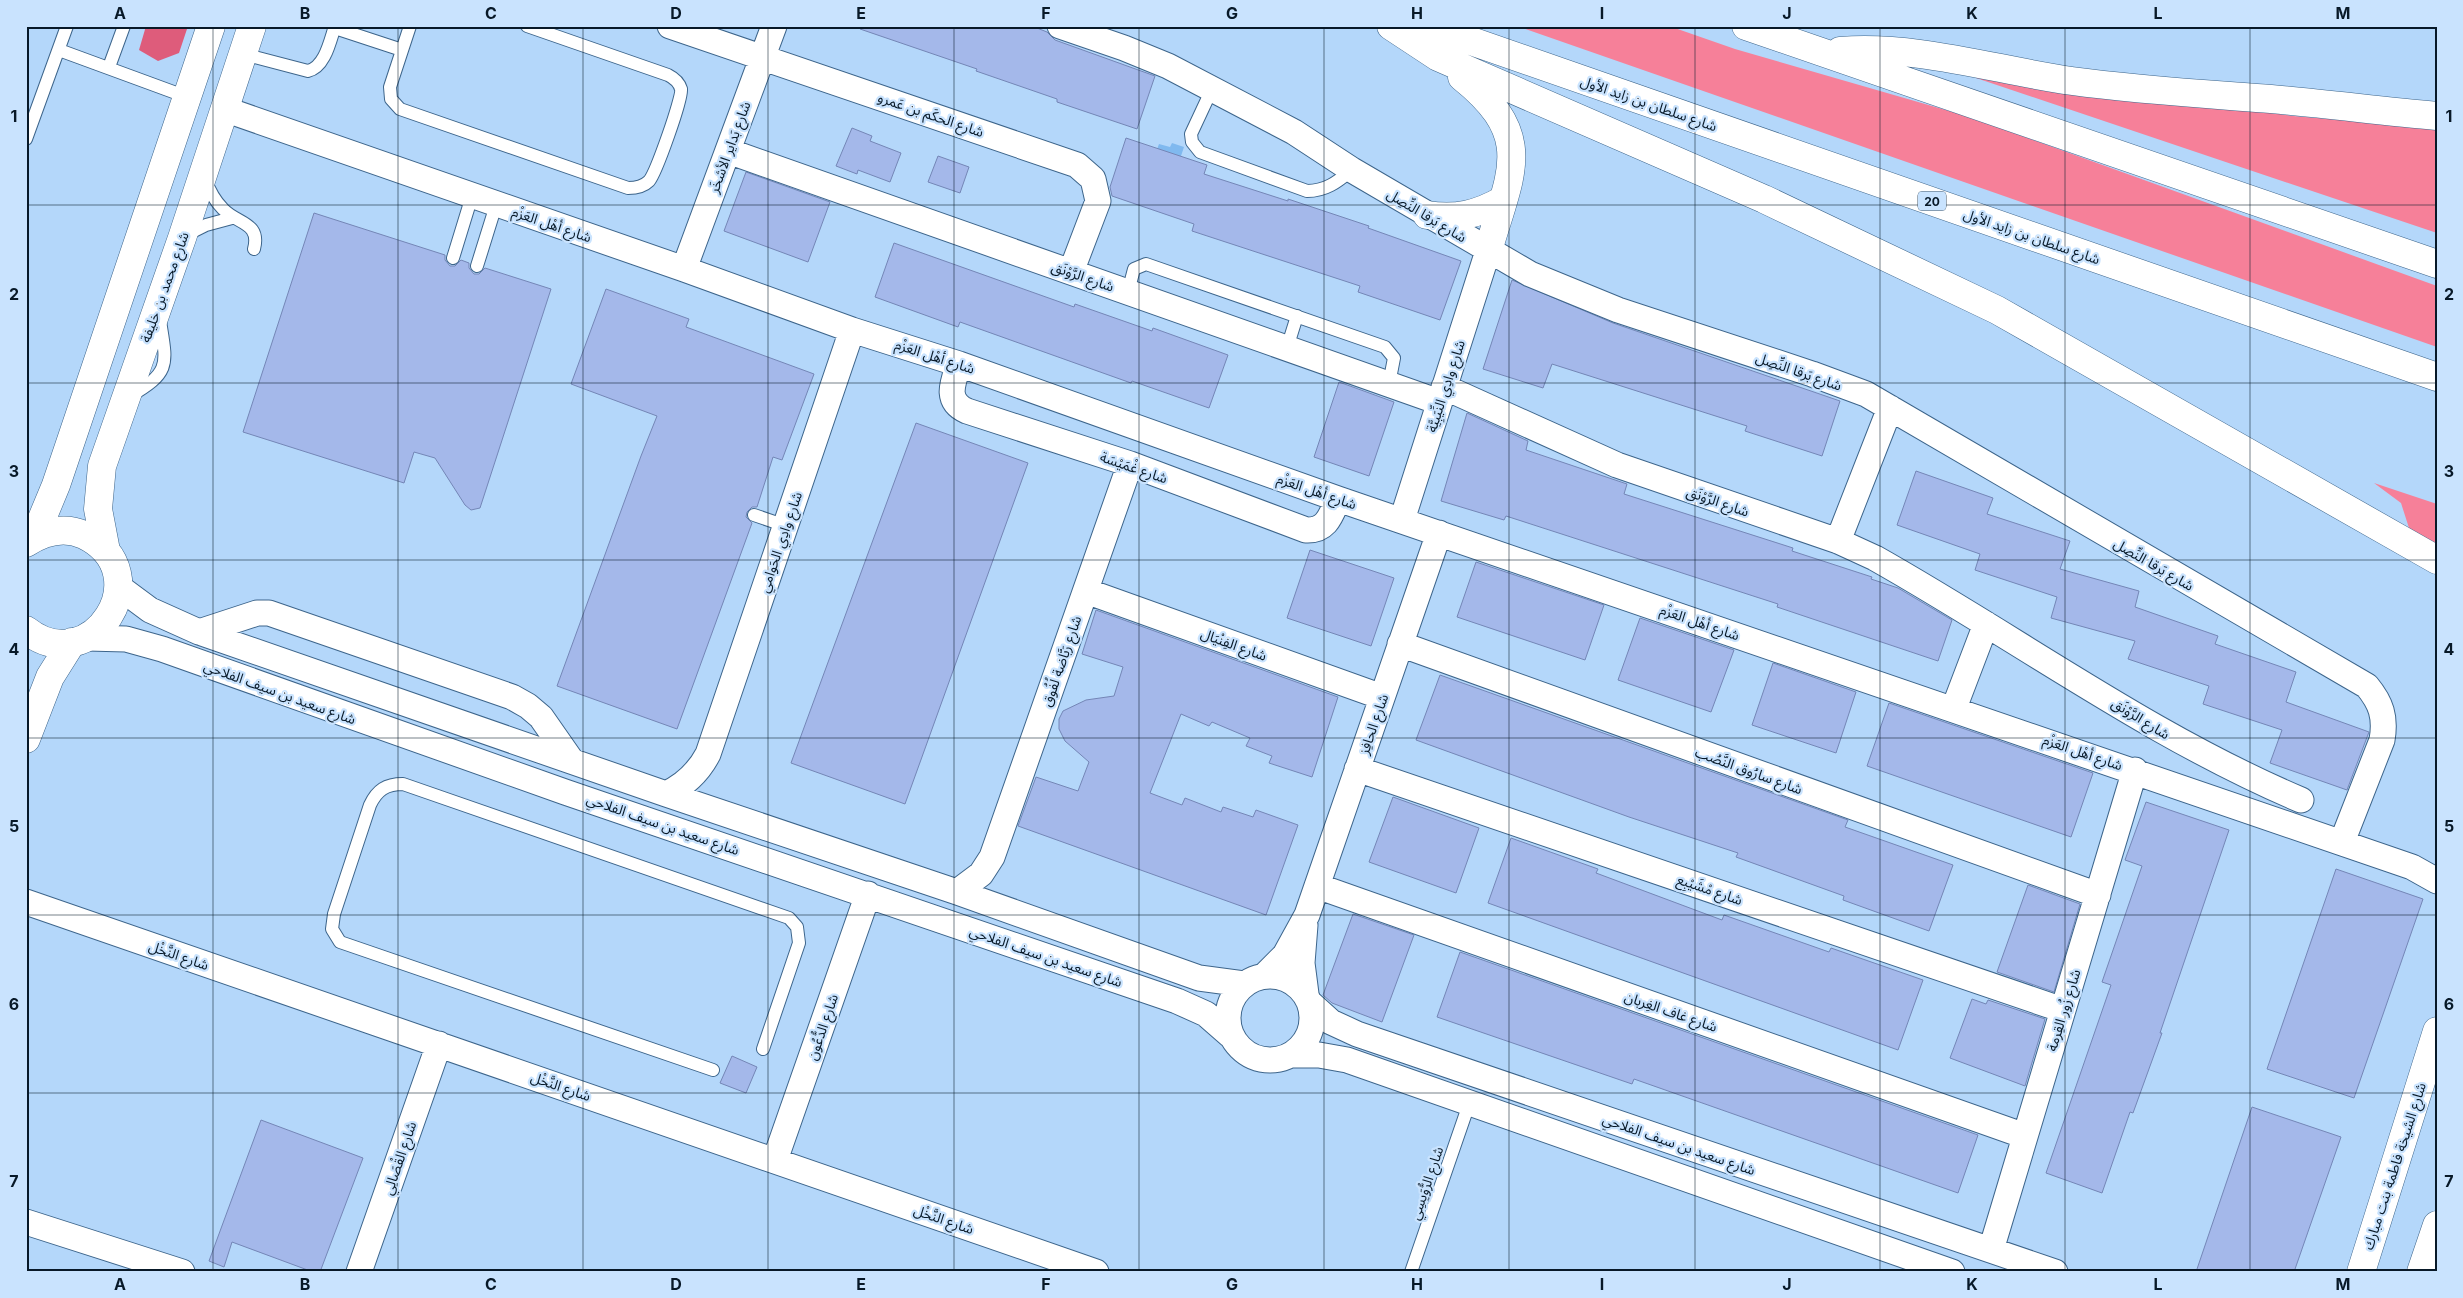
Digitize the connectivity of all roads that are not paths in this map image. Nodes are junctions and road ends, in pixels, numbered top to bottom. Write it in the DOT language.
graph roads {
  1 [pos="67,26"];
  2 [pos="124,26"];
  3 [pos="211,26"];
  4 [pos="252,26"];
  5 [pos="410,26"];
  6 [pos="527,26"];
  7 [pos="670,26"];
  8 [pos="774,26"];
  9 [pos="1060,26"];
  10 [pos="1391,26"];
  11 [pos="1428,26"];
  12 [pos="1746,26"];
  13 [pos="335,27"];
  14 [pos="59,50"];
  15 [pos="402,50"];
  16 [pos="1825,52"];
  17 [pos="243,54"];
  18 [pos="1438,57"];
  19 [pos="763,58"];
  20 [pos="109,67"];
  21 [pos="1212,89"];
  22 [pos="187,97"];
  23 [pos="224,110"];
  24 [pos="2437,116"];
  25 [pos="26,139"];
  26 [pos="728,151"];
  27 [pos="1352,170"];
  28 [pos="203,174"];
  29 [pos="472,196"];
  30 [pos="1503,200"];
  31 [pos="496,205"];
  32 [pos="1427,214"];
  33 [pos="232,218"];
  34 [pos="182,238"];
  35 [pos="254,249"];
  36 [pos="1488,251"];
  37 [pos="453,258"];
  38 [pos="2437,264"];
  39 [pos="477,266"];
  40 [pos="684,269"];
  41 [pos="1072,272"];
  42 [pos="1128,292"];
  43 [pos="1297,316"];
  44 [pos="852,330"];
  45 [pos="1287,348"];
  46 [pos="959,364"];
  47 [pos="2437,377"];
  48 [pos="1389,384"];
  49 [pos="1442,394"];
  50 [pos="1890,408"];
  51 [pos="1130,464"];
  52 [pos="1338,499"];
  53 [pos="754,515"];
  54 [pos="1402,520"];
  55 [pos="786,526"];
  56 [pos="1439,533"];
  57 [pos="30,541"];
  58 [pos="1838,541"];
  59 [pos="106,551"];
  60 [pos="2437,560"];
  61 [pos="119,587"];
  62 [pos="1086,591"];
  63 [pos="1986,624"];
  64 [pos="26,630"];
  65 [pos="199,632"];
  66 [pos="79,640"];
  67 [pos="1400,644"];
  68 [pos="1382,697"];
  69 [pos="1954,708"];
  70 [pos="26,739"];
  71 [pos="2184,744"];
  72 [pos="708,754"];
  73 [pos="571,760"];
  74 [pos="1357,769"];
  75 [pos="2135,770"];
  76 [pos="2169,782"];
  77 [pos="666,794"];
  78 [pos="2301,800"];
  79 [pos="717,811"];
  80 [pos="2342,842"];
  81 [pos="992,857"];
  82 [pos="2412,866"];
  83 [pos="2437,868"];
  84 [pos="2437,882"];
  85 [pos="1317,886"];
  86 [pos="957,892"];
  87 [pos="868,894"];
  88 [pos="2098,895"];
  89 [pos="26,902"];
  90 [pos="1001,908"];
  91 [pos="1307,915"];
  92 [pos="1254,980"];
  93 [pos="1308,999"];
  94 [pos="2063,1010"];
  95 [pos="2437,1031"];
  96 [pos="1230,1035"];
  97 [pos="439,1044"];
  98 [pos="763,1049"];
  99 [pos="1292,1055"];
  100 [pos="713,1070"];
  101 [pos="1469,1104"];
  102 [pos="2026,1136"];
  103 [pos="775,1160"];
  104 [pos="26,1222"];
  105 [pos="2437,1225"];
  106 [pos="1991,1250"];
  107 [pos="1038,1262"];
  108 [pos="2360,1267"];
  109 [pos="182,1272"];
  110 [pos="359,1272"];
  111 [pos="1096,1272"];
  112 [pos="1411,1272"];
  113 [pos="1952,1272"];
  114 [pos="2055,1272"];
  115 [pos="2421,1272"];
  1 -- 14 [label="lane"];
  2 -- 20 [label="lane"];
  3 -- 22 [label="main road"];
  4 -- 17 [label="main road, شارع محمد بن خليفة"];
  5 -- 15 [label="lane"];
  6 -- 15 [label="lane"];
  7 -- 19 [label="street, شارع الحكَم بن عَمرو"];
  8 -- 19 [label="street, شارع بَداير الأشخَر"];
  9 -- 21 [label="street, شارع بَرقا النِّصِل"];
  10 -- 18 [label="main road"];
  11 -- 47 [label="main road, شارع سلطان بن زايد الأول / 20"];
  12 -- 16 [label="main road"];
  13 -- 15 [label="lane"];
  13 -- 17 [label="lane"];
  14 -- 20 [label="lane"];
  14 -- 25 [label="lane"];
  16 -- 24 [label="main road"];
  16 -- 38 [label="main road"];
  17 -- 23 [label="main road, شارع محمد بن خليفة"];
  18 -- 30 [label="main road"];
  18 -- 60 [label="main road"];
  19 -- 26 [label="street, شارع بَداير الأشخَر"];
  19 -- 41 [label="street, شارع الحكَم بن عَمرو"];
  20 -- 22 [label="lane"];
  21 -- 27 [label="street, شارع بَرقا النِّصِل"];
  21 -- 27 [label="lane"];
  22 -- 57 [label="main road"];
  23 -- 28 [label="main road, شارع محمد بن خليفة"];
  23 -- 29 [label="street, شارع أهْل العَزْم"];
  26 -- 40 [label="street, شارع بَداير الأشخَر"];
  26 -- 41 [label="street, شارع الرَّوْنَق"];
  27 -- 32 [label="street, شارع بَرقا النِّصِل"];
  28 -- 33 [label="lane"];
  28 -- 34 [label="main road, شارع محمد بن خليفة"];
  29 -- 31 [label="street, شارع أهْل العَزْم"];
  29 -- 37 [label="lane"];
  30 -- 32 [label="main road"];
  30 -- 36 [label="main road"];
  31 -- 39 [label="lane"];
  31 -- 40 [label="street, شارع أهْل العَزْم"];
  32 -- 36 [label="street, شارع بَرقا النِّصِل"];
  33 -- 34 [label="lane"];
  33 -- 35 [label="lane"];
  34 -- 59 [label="main road, شارع محمد بن خليفة"];
  36 -- 49 [label="street, شارع وادِي النِّيَبِيَّة"];
  36 -- 50 [label="street, شارع بَرقا النِّصِل"];
  40 -- 44 [label="street, شارع أهْل العَزْم"];
  41 -- 42 [label="street, شارع الرَّوْنَق"];
  42 -- 43 [label="lane"];
  42 -- 45 [label="street, شارع الرَّوْنَق"];
  43 -- 45 [label="lane"];
  43 -- 48 [label="lane"];
  44 -- 46 [label="street, شارع أهْل العَزْم"];
  44 -- 55 [label="street, شارع وادِي الحَوامي"];
  45 -- 48 [label="street, شارع الرَّوْنَق"];
  46 -- 51 [label="street, شارع غْمَيْسَة"];
  46 -- 52 [label="street, شارع أهْل العَزْم"];
  48 -- 49 [label="street, شارع الرَّوْنَق"];
  49 -- 54 [label="street, شارع وادِي النِّيَبِيَّة"];
  49 -- 58 [label="street, شارع الرَّوْنَق"];
  50 -- 58 [label="street"];
  50 -- 80 [label="street, شارع بَرقا النِّصِل"];
  51 -- 52 [label="street, شارع غْمَيْسَة"];
  51 -- 62 [label="street, شارع رَبَّاضة لُفُوق"];
  52 -- 54 [label="street, شارع أهْل العَزْم"];
  53 -- 55 [label="lane"];
  54 -- 56 [label="street, شارع أهْل العَزْم"];
  55 -- 72 [label="street, شارع وادِي الحَوامي"];
  56 -- 67 [label="street, شارع الحافِز"];
  56 -- 69 [label="street, شارع أهْل العَزْم"];
  57 -- 59 [label="main road"];
  58 -- 63 [label="street, شارع الرَّوْنَق"];
  59 -- 61 [label="main road"];
  61 -- 65 [label="street"];
  61 -- 66 [label="main road"];
  62 -- 68 [label="street, شارع الفِنْيَال"];
  62 -- 81 [label="street, شارع رَبَّاضة لُفُوق"];
  63 -- 69 [label="street"];
  63 -- 71 [label="street, شارع الرَّوْنَق"];
  64 -- 66 [label="main road"];
  65 -- 73 [label="street"];
  65 -- 73 [label="street"];
  66 -- 70 [label="main road"];
  66 -- 87 [label="street, شارع سعيد بن سيف الفلاحي"];
  67 -- 68 [label="street, شارع الحافِز"];
  67 -- 88 [label="street, شارع سارُوق النَّصُب"];
  68 -- 74 [label="street, شارع الحافِز"];
  69 -- 75 [label="street, شارع أهْل العَزْم"];
  71 -- 76 [label="street"];
  71 -- 78 [label="street, شارع الرَّوْنَق"];
  72 -- 77 [label="street, شارع وادِي الحَوامي"];
  72 -- 79 [label="street, شارع وادِي الحَوامي"];
  73 -- 77 [label="street"];
  74 -- 85 [label="street, شارع الحافِز"];
  74 -- 94 [label="street, شارع مْشَيْبِع"];
  75 -- 76 [label="street, شارع أهْل العَزْم"];
  75 -- 88 [label="street, شارع زُور القِرمة"];
  76 -- 80 [label="street, شارع أهْل العَزْم"];
  77 -- 79 [label="street"];
  79 -- 86 [label="street"];
  80 -- 82 [label="street, شارع أهْل العَزْم"];
  81 -- 86 [label="street, شارع رَبَّاضة لُفُوق"];
  81 -- 90 [label="street, شارع رَبَّاضة لُفُوق"];
  82 -- 83 [label="street, شارع أهْل العَزْم"];
  82 -- 84 [label="street, شارع أهْل العَزْم"];
  85 -- 91 [label="street, شارع الحافِز"];
  85 -- 102 [label="street, شارع غاف الغِربان"];
  86 -- 90 [label="street"];
  87 -- 96 [label="street, شارع سعيد بن سيف الفلاحي"];
  87 -- 103 [label="street, شارع الدُّعُون"];
  88 -- 94 [label="street, شارع زُور القِرمة"];
  89 -- 97 [label="street, شارع النَّخْل"];
  90 -- 92 [label="street"];
  91 -- 92 [label="street, شارع الحافِز"];
  91 -- 93 [label="street, شارع الحافِز"];
  92 -- 93 [label="street"];
  92 -- 96 [label="street"];
  93 -- 99 [label="street"];
  93 -- 106 [label="street, شارع سعيد بن سيف الفلاحي"];
  94 -- 102 [label="street, شارع زُور القِرمة"];
  95 -- 108 [label="main road, شارع الشيخة فاطمة بنت مبارك"];
  96 -- 99 [label="street"];
  97 -- 103 [label="street, شارع النَّخْل"];
  97 -- 110 [label="street, شارع القْصَالِي"];
  98 -- 100 [label="lane"];
  99 -- 101 [label="street"];
  101 -- 112 [label="lane, شارع الرُّوَيسِي"];
  101 -- 113 [label="street"];
  102 -- 106 [label="street, شارع زُور القِرمة"];
  103 -- 107 [label="street, شارع النَّخْل"];
  104 -- 109 [label="street"];
  105 -- 115 [label="main road"];
  106 -- 114 [label="street, شارع سعيد بن سيف الفلاحي"];
  107 -- 111 [label="street, شارع النَّخْل"];
}
